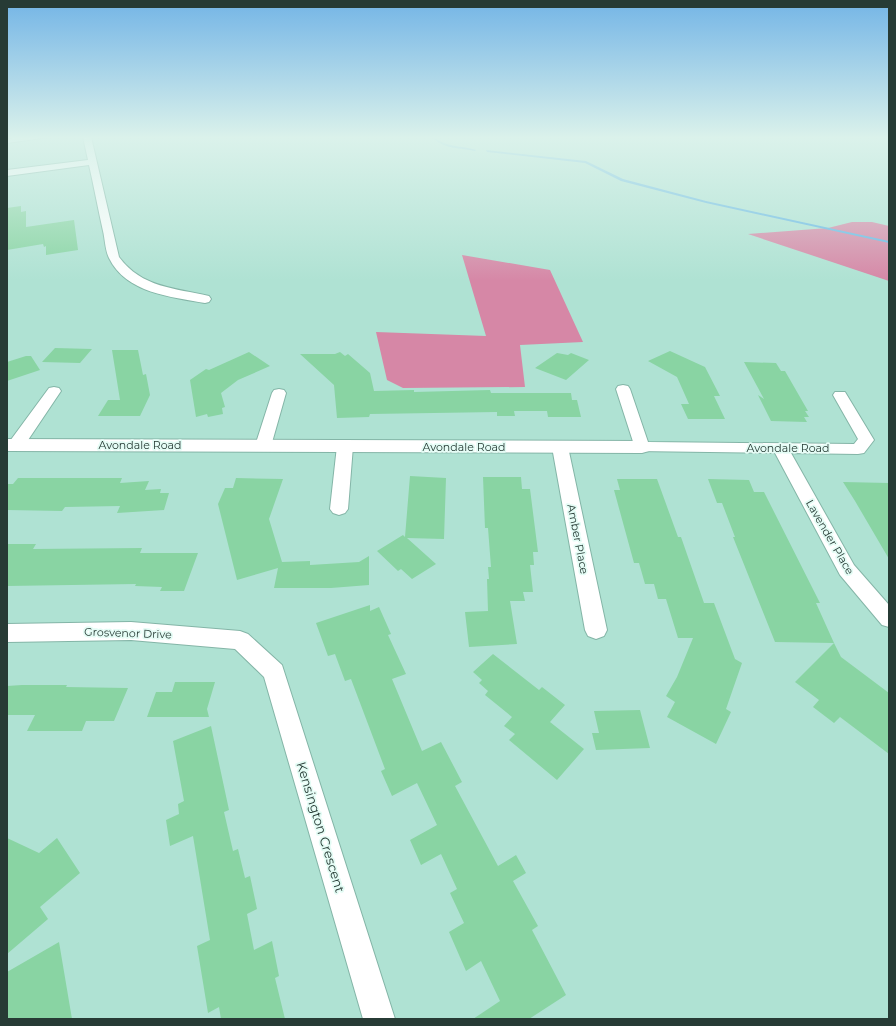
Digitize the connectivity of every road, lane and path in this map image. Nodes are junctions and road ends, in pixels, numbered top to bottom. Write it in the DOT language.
graph roads {
  1 [pos="98,185"];
  2 [pos="205,298"];
  3 [pos="623,389"];
  4 [pos="54,391"];
  5 [pos="279,393"];
  6 [pos="840,395"];
  7 [pos="11,445"];
  8 [pos="263,446"];
  9 [pos="345,446"];
  10 [pos="560,447"];
  11 [pos="642,447"];
  12 [pos="780,448"];
  13 [pos="339,509"];
  14 [pos="889,619"];
  15 [pos="596,630"];
  16 [pos="7,633"];
  17 [pos="246,645"];
  18 [pos="379,1019"];
  1 -- 2 [label="street"];
  3 -- 11 [label="street"];
  4 -- 7 [label="street"];
  5 -- 8 [label="street"];
  6 -- 12 [label="street, Avondale Road"];
  7 -- 8 [label="street, Avondale Road"];
  8 -- 9 [label="street, Avondale Road"];
  9 -- 10 [label="street, Avondale Road"];
  9 -- 13 [label="street"];
  10 -- 11 [label="street, Avondale Road"];
  10 -- 15 [label="street, Amber Place"];
  11 -- 12 [label="street, Avondale Road"];
  12 -- 14 [label="street, Lavender Place"];
  16 -- 17 [label="street, Grosvenor Drive"];
  17 -- 18 [label="street, Kensington Crescent"];
}
